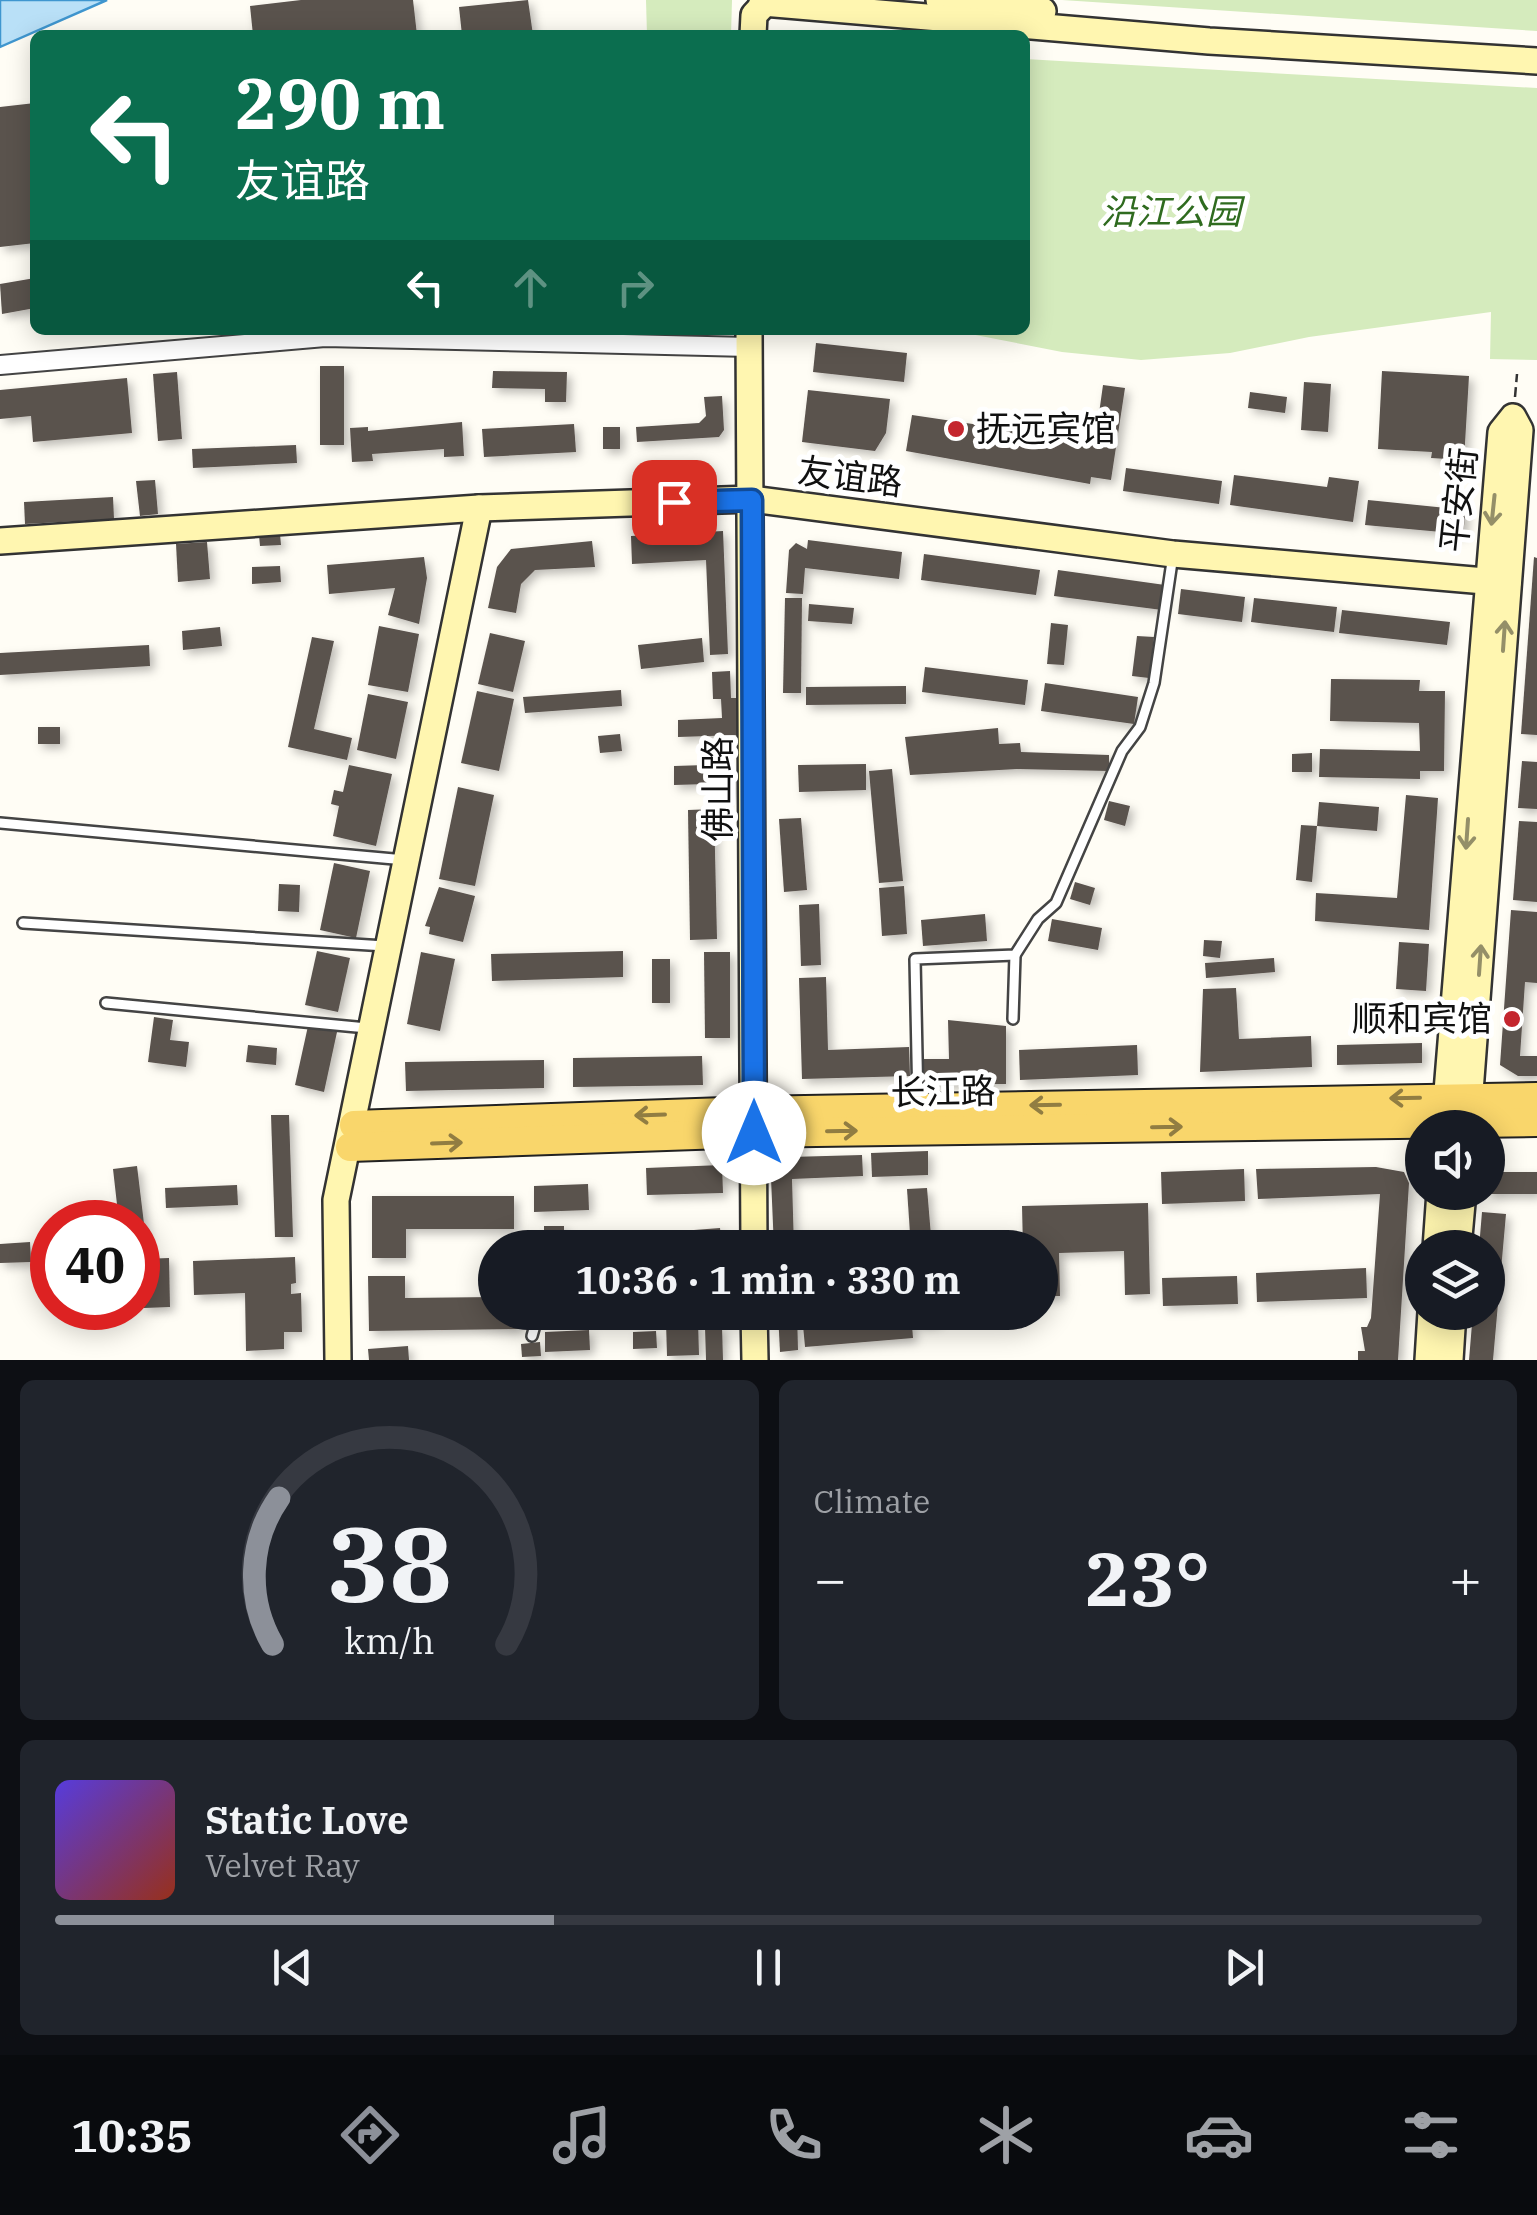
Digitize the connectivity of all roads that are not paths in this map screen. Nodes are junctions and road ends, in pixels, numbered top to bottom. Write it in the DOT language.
graph roads {
  1 [pos="939,0"];
  2 [pos="765,2"];
  3 [pos="752,30"];
  4 [pos="1537,44"];
  5 [pos="1537,61"];
  6 [pos="749,339"];
  7 [pos="0,365"];
  8 [pos="1512,417"];
  9 [pos="752,500"];
  10 [pos="479,508"];
  11 [pos="0,541"];
  12 [pos="1173,554"];
  13 [pos="1497,581"];
  14 [pos="0,823"];
  15 [pos="405,860"];
  16 [pos="23,922"];
  17 [pos="389,946"];
  18 [pos="1016,954"];
  19 [pos="106,1003"];
  20 [pos="1013,1019"];
  21 [pos="372,1028"];
  22 [pos="1537,1097"];
  23 [pos="918,1108"];
  24 [pos="1457,1110"];
  25 [pos="1482,1110"];
  26 [pos="1405,1115"];
  27 [pos="1405,1116"];
  28 [pos="1505,1120"];
  29 [pos="754,1122"];
  30 [pos="1537,1122"];
  31 [pos="352,1136"];
  32 [pos="754,1230"];
  33 [pos="534,1330"];
  34 [pos="754,1330"];
  35 [pos="1430,1330"];
  36 [pos="1452,1330"];
  37 [pos="532,1336"];
  38 [pos="338,1360"];
  39 [pos="755,1360"];
  40 [pos="1428,1360"];
  41 [pos="1450,1360"];
  1 -- 4 [label="street"];
  2 -- 3 [label="street"];
  2 -- 5 [label="street"];
  6 -- 7 [label="street"];
  6 -- 9 [label="street, 佛山路"];
  8 -- 13 [label="street, 平安街"];
  9 -- 10 [label="street, 友谊路"];
  9 -- 12 [label="street, 友谊路"];
  9 -- 29 [label="street, 佛山路"];
  10 -- 11 [label="street, 友谊路"];
  10 -- 15 [label="street"];
  12 -- 13 [label="street, 友谊路"];
  12 -- 18 [label="lane"];
  13 -- 24 [label="street, 平安街"];
  14 -- 15 [label="lane"];
  15 -- 17 [label="street"];
  16 -- 17 [label="lane"];
  17 -- 21 [label="street"];
  18 -- 20 [label="lane"];
  18 -- 23 [label="lane"];
  19 -- 21 [label="lane"];
  21 -- 31 [label="street"];
  22 -- 25 [label="main road, 长江路"];
  26 -- 23 [label="main road, 长江路, one-way"];
  23 -- 29 [label="main road, 长江路"];
  29 -- 27 [label="main road, 长江路, one-way"];
  28 -- 30 [label="main road, 长江路"];
  29 -- 31 [label="main road, 长江路"];
  29 -- 32 [label="street, 佛山路"];
  31 -- 38 [label="street"];
  33 -- 37 [label="lane"];
  34 -- 39 [label="street"];
  35 -- 40 [label="street"];
  36 -- 41 [label="street"];
}
